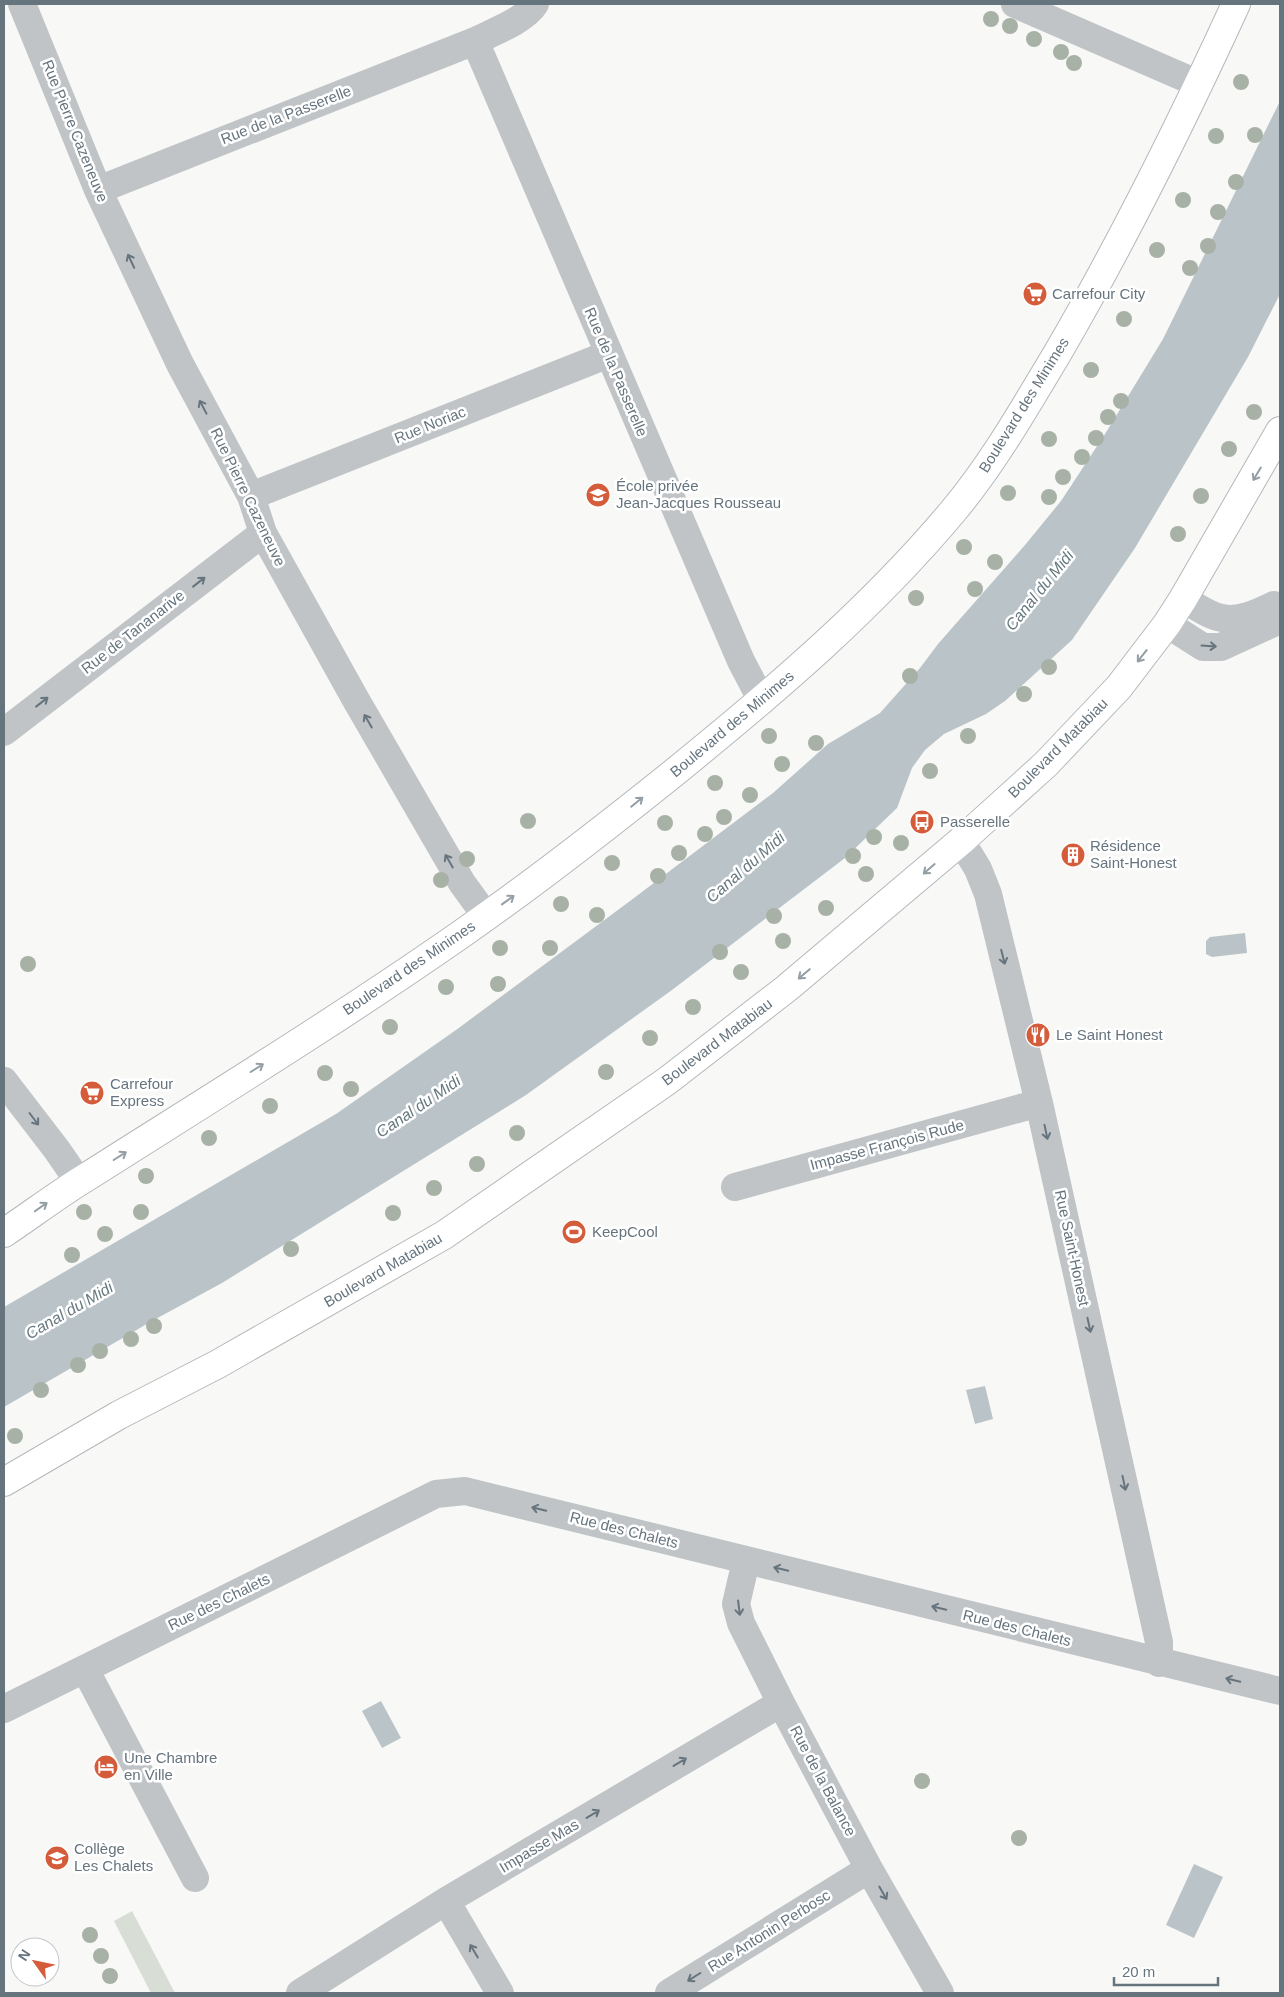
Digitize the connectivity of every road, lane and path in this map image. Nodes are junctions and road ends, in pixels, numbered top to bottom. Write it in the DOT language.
graph roads {
  1 [pos="22,4"];
  2 [pos="535,4"];
  3 [pos="1015,4"];
  4 [pos="1236,4"];
  5 [pos="475,41"];
  6 [pos="1199,84"];
  7 [pos="98,190"];
  8 [pos="609,354"];
  9 [pos="1280,432"];
  10 [pos="251,496"];
  11 [pos="263,532"];
  12 [pos="1183,599"];
  13 [pos="1280,602"];
  14 [pos="1280,620"];
  15 [pos="1167,624"];
  16 [pos="762,701"];
  17 [pos="4,732"];
  18 [pos="961,841"];
  19 [pos="486,916"];
  20 [pos="4,1081"];
  21 [pos="1040,1103"];
  22 [pos="79,1182"];
  23 [pos="735,1187"];
  24 [pos="4,1233"];
  25 [pos="4,1482"];
  26 [pos="746,1561"];
  27 [pos="1159,1663"];
  28 [pos="86,1669"];
  29 [pos="1280,1691"];
  30 [pos="781,1702"];
  31 [pos="4,1710"];
  32 [pos="870,1869"];
  33 [pos="195,1878"];
  34 [pos="446,1901"];
  35 [pos="300,1993"];
  36 [pos="500,1993"];
  37 [pos="669,1993"];
  38 [pos="940,1993"];
  1 -- 7 [label="street, Rue Pierre Cazeneuve"];
  2 -- 5 [label="street, Rue de la Passerelle"];
  3 -- 6 [label="street"];
  4 -- 6 [label="main road, Boulevard des Minimes"];
  5 -- 7 [label="street, Rue de la Passerelle"];
  5 -- 8 [label="street, Rue de la Passerelle"];
  6 -- 16 [label="main road, Boulevard des Minimes"];
  10 -- 7 [label="street, Rue Pierre Cazeneuve, one-way"];
  8 -- 10 [label="street, Rue Noriac"];
  8 -- 16 [label="street, Rue de la Passerelle"];
  9 -- 12 [label="main road, Boulevard Matabiau, one-way"];
  10 -- 11 [label="street, Rue Pierre Cazeneuve"];
  17 -- 11 [label="street, Rue de Tananarive, one-way"];
  19 -- 11 [label="street, Rue Pierre Cazeneuve, one-way"];
  12 -- 13 [label="street"];
  12 -- 15 [label="main road, Boulevard Matabiau"];
  15 -- 14 [label="street, one-way"];
  15 -- 18 [label="main road, Boulevard Matabiau, one-way"];
  19 -- 16 [label="main road, Boulevard des Minimes, one-way"];
  18 -- 21 [label="street, Rue Saint-Honest, one-way"];
  18 -- 25 [label="main road, Boulevard Matabiau, one-way"];
  22 -- 19 [label="main road, Boulevard des Minimes, one-way"];
  20 -- 22 [label="street, one-way"];
  21 -- 23 [label="street, Impasse François Rude"];
  21 -- 27 [label="street, Rue Saint-Honest, one-way"];
  24 -- 22 [label="main road, Boulevard des Minimes, one-way"];
  27 -- 26 [label="street, Rue des Chalets, one-way"];
  26 -- 28 [label="street, Rue des Chalets, one-way"];
  26 -- 30 [label="street, Rue de la Balance, one-way"];
  29 -- 27 [label="street, Rue des Chalets, one-way"];
  28 -- 31 [label="street, Rue des Chalets"];
  28 -- 33 [label="street"];
  30 -- 32 [label="street, Rue de la Balance"];
  34 -- 30 [label="street, Impasse Mas, one-way"];
  32 -- 37 [label="street, Rue Antonin Perbosc, one-way"];
  32 -- 38 [label="street, Rue de la Balance, one-way"];
  34 -- 35 [label="street, Impasse Mas"];
  36 -- 34 [label="street, one-way"];
}
